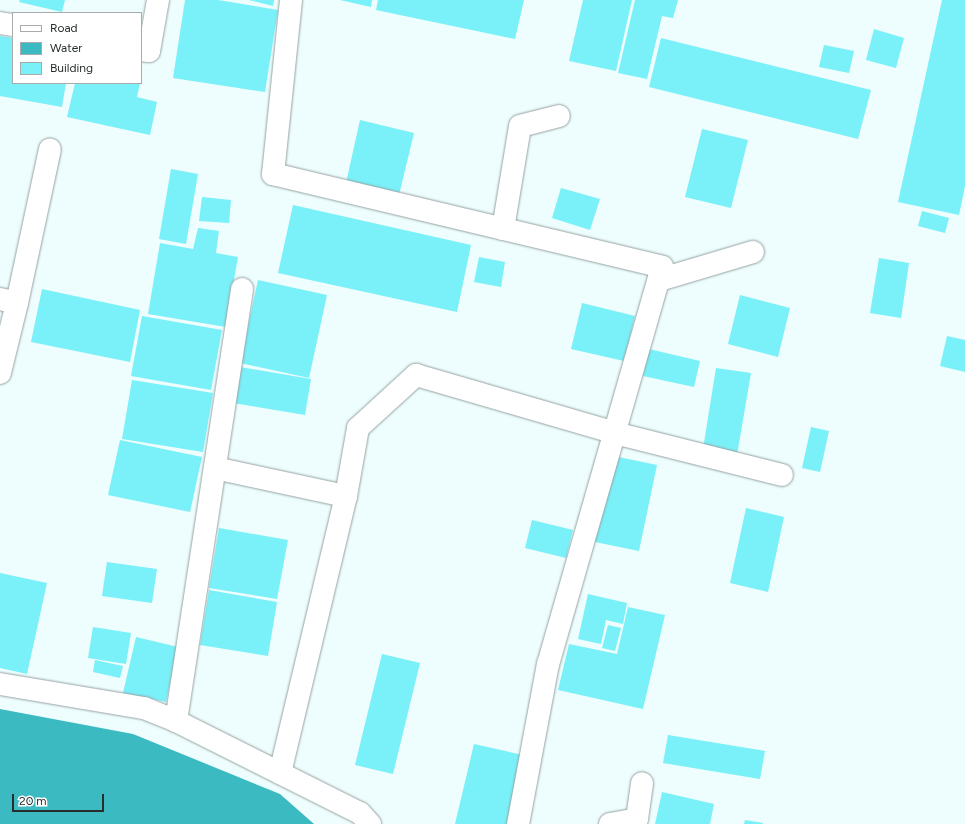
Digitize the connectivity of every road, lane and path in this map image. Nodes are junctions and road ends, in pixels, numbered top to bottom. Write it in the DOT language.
graph roads {
  1 [pos="158,0"];
  2 [pos="291,0"];
  3 [pos="0,23"];
  4 [pos="12,25"];
  5 [pos="142,50"];
  6 [pos="559,116"];
  7 [pos="50,149"];
  8 [pos="502,229"];
  9 [pos="753,252"];
  10 [pos="659,280"];
  11 [pos="242,289"];
  12 [pos="8,301"];
  13 [pos="0,373"];
  14 [pos="614,433"];
  15 [pos="215,468"];
  16 [pos="782,475"];
  17 [pos="346,496"];
  18 [pos="0,684"];
  19 [pos="176,721"];
  20 [pos="280,773"];
  21 [pos="642,783"];
  22 [pos="370,824"];
  23 [pos="518,824"];
  24 [pos="610,824"];
  1 -- 5 [label="street"];
  2 -- 8 [label="street"];
  3 -- 4 [label="street"];
  6 -- 8 [label="street"];
  7 -- 12 [label="street"];
  8 -- 10 [label="street"];
  9 -- 10 [label="street"];
  10 -- 14 [label="street"];
  11 -- 15 [label="street"];
  12 -- 13 [label="street"];
  14 -- 16 [label="street"];
  14 -- 17 [label="street"];
  14 -- 23 [label="street"];
  15 -- 17 [label="street"];
  15 -- 19 [label="street"];
  17 -- 20 [label="street"];
  18 -- 19 [label="street"];
  19 -- 20 [label="street"];
  20 -- 22 [label="street"];
  21 -- 24 [label="street"];
}
